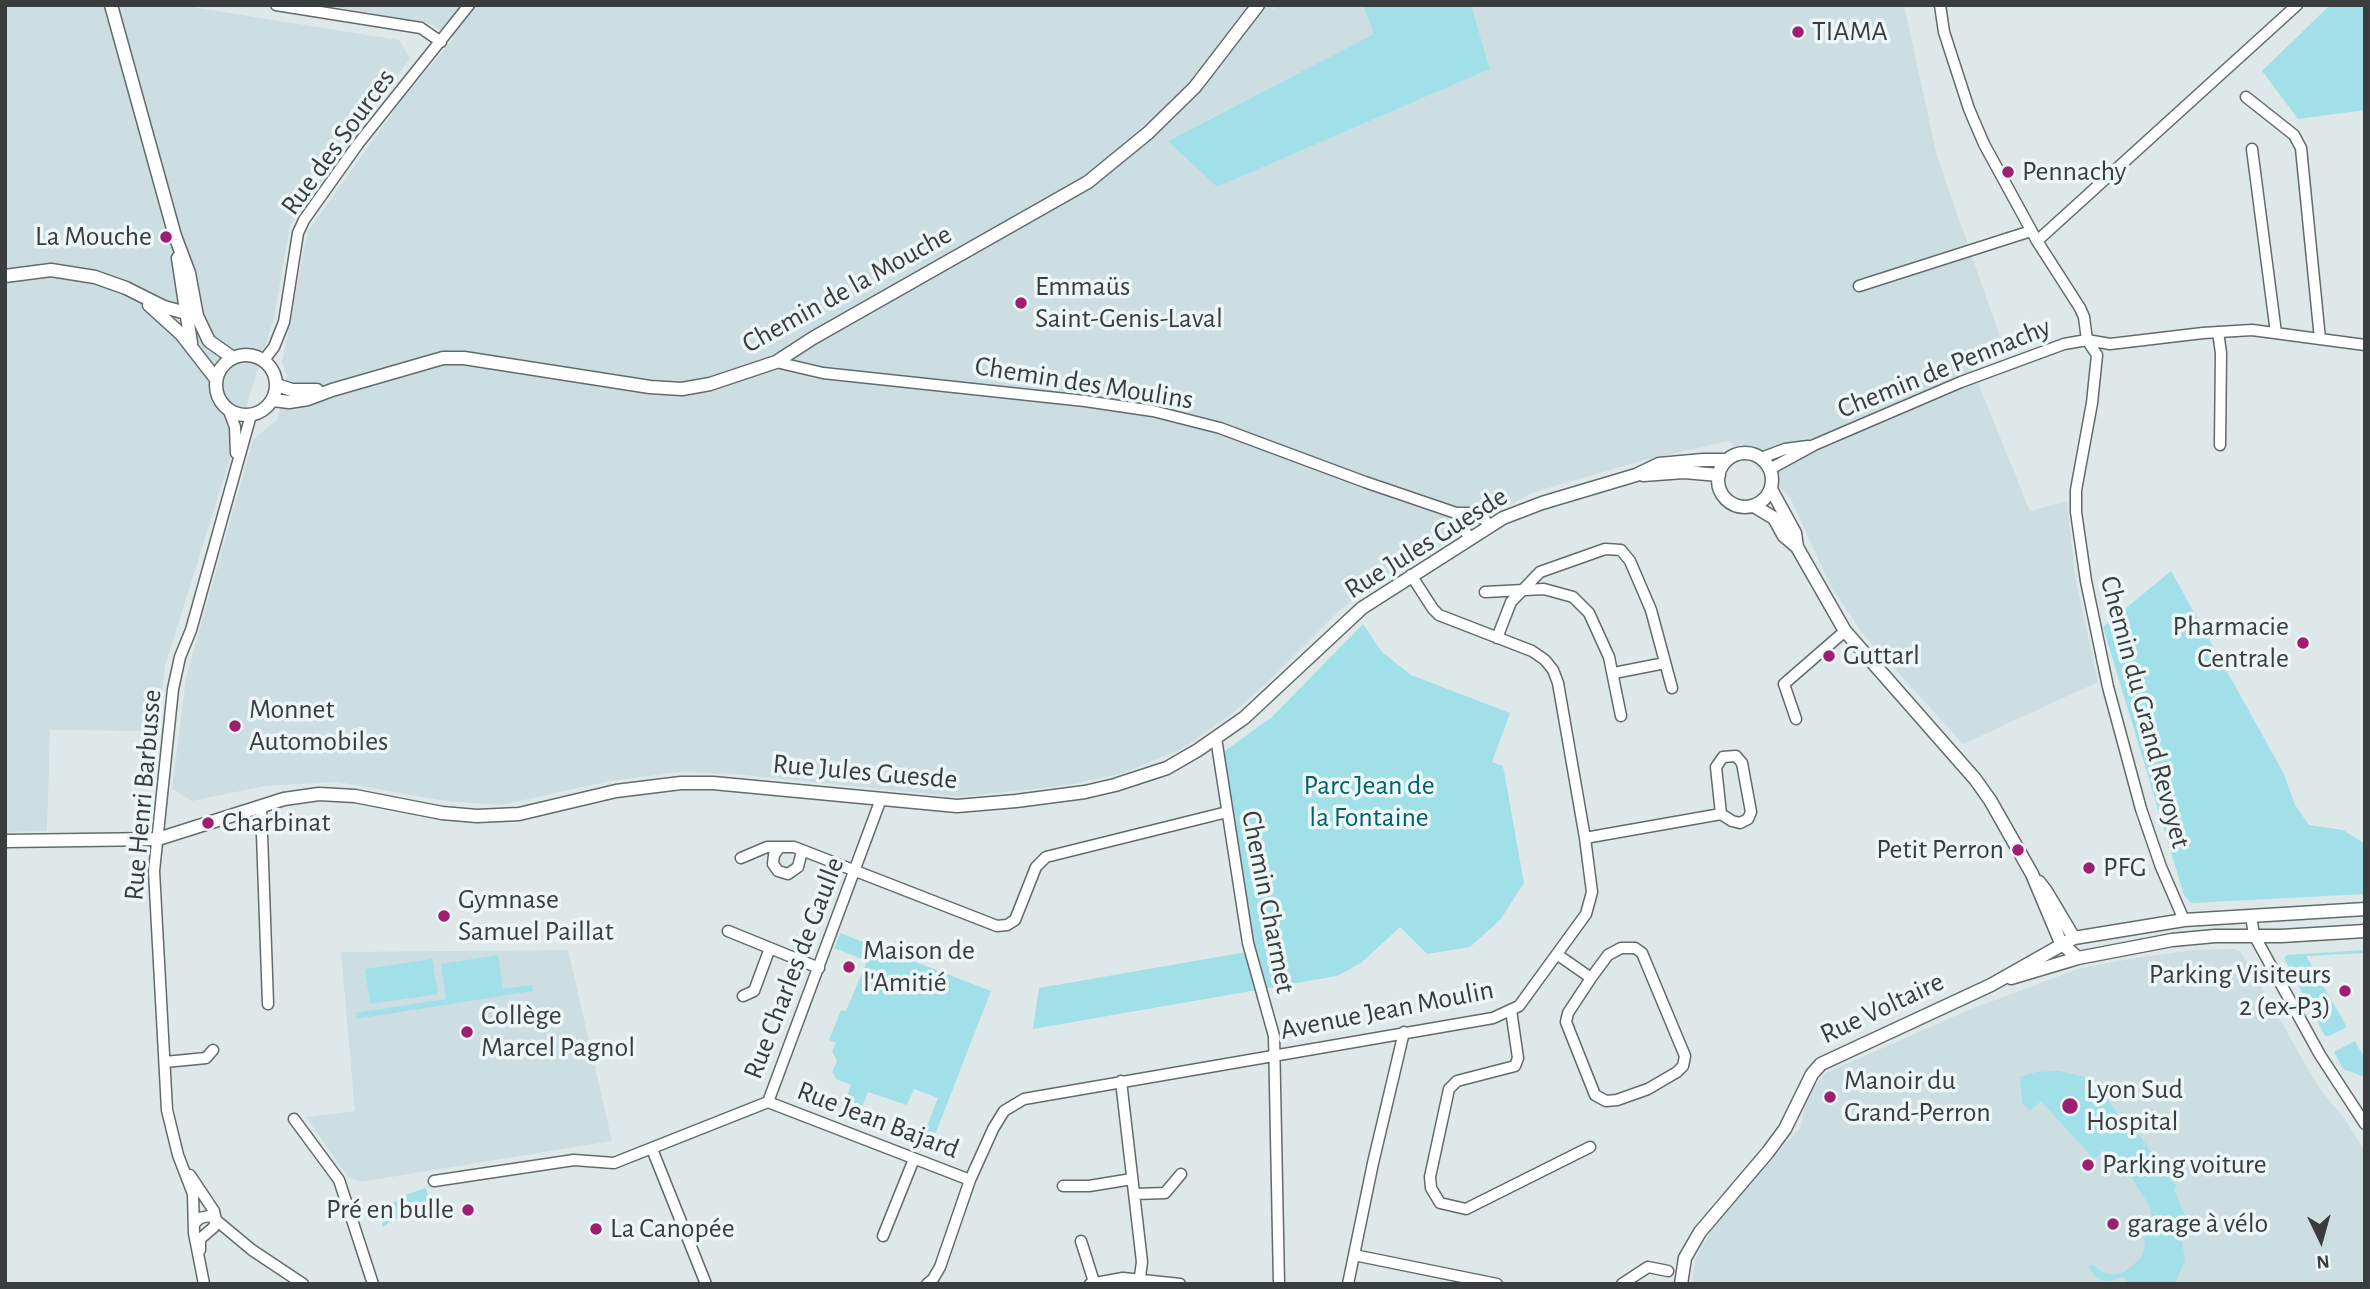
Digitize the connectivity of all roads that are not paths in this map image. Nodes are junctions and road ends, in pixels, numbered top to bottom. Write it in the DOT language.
graph roads {
  1 [pos="111,5"];
  2 [pos="276,5"];
  3 [pos="469,5"];
  4 [pos="1258,5"];
  5 [pos="1940,5"];
  6 [pos="2297,5"];
  7 [pos="441,42"];
  8 [pos="2246,97"];
  9 [pos="2252,149"];
  10 [pos="2034,236"];
  11 [pos="5,276"];
  12 [pos="1859,286"];
  13 [pos="136,293"];
  14 [pos="192,315"];
  15 [pos="2218,332"];
  16 [pos="2276,333"];
  17 [pos="2320,339"];
  18 [pos="2087,340"];
  19 [pos="191,345"];
  20 [pos="2365,345"];
  21 [pos="233,358"];
  22 [pos="264,360"];
  23 [pos="776,362"];
  24 [pos="216,379"];
  25 [pos="277,384"];
  26 [pos="332,390"];
  27 [pos="273,400"];
  28 [pos="229,411"];
  29 [pos="251,415"];
  30 [pos="1814,445"];
  31 [pos="2220,445"];
  32 [pos="1761,458"];
  33 [pos="1727,460"];
  34 [pos="1770,469"];
  35 [pos="234,473"];
  36 [pos="1636,475"];
  37 [pos="1719,475"];
  38 [pos="1771,489"];
  39 [pos="1754,506"];
  40 [pos="1456,513"];
  41 [pos="1490,526"];
  42 [pos="1469,538"];
  43 [pos="1797,547"];
  44 [pos="1411,575"];
  45 [pos="1523,589"];
  46 [pos="1485,592"];
  47 [pos="1845,631"];
  48 [pos="1497,638"];
  49 [pos="1665,663"];
  50 [pos="1614,673"];
  51 [pos="1672,688"];
  52 [pos="1620,716"];
  53 [pos="1796,719"];
  54 [pos="1216,738"];
  55 [pos="881,799"];
  56 [pos="261,806"];
  57 [pos="1227,812"];
  58 [pos="1721,814"];
  59 [pos="1585,838"];
  60 [pos="158,839"];
  61 [pos="5,841"];
  62 [pos="779,848"];
  63 [pos="803,851"];
  64 [pos="741,858"];
  65 [pos="855,872"];
  66 [pos="2365,909"];
  67 [pos="2251,916"];
  68 [pos="2184,920"];
  69 [pos="728,931"];
  70 [pos="2365,931"];
  71 [pos="2254,935"];
  72 [pos="2068,941"];
  73 [pos="770,948"];
  74 [pos="1558,956"];
  75 [pos="2078,958"];
  76 [pos="819,968"];
  77 [pos="1591,978"];
  78 [pos="1991,985"];
  79 [pos="743,996"];
  80 [pos="268,1004"];
  81 [pos="1511,1010"];
  82 [pos="1404,1032"];
  83 [pos="213,1051"];
  84 [pos="1276,1055"];
  85 [pos="165,1062"];
  86 [pos="1121,1081"];
  87 [pos="768,1102"];
  88 [pos="2365,1103"];
  89 [pos="2353,1110"];
  90 [pos="294,1119"];
  91 [pos="2365,1124"];
  92 [pos="1590,1147"];
  93 [pos="652,1149"];
  94 [pos="914,1159"];
  95 [pos="183,1168"];
  96 [pos="1181,1174"];
  97 [pos="1132,1179"];
  98 [pos="970,1180"];
  99 [pos="434,1181"];
  100 [pos="1063,1186"];
  101 [pos="1134,1194"];
  102 [pos="216,1220"];
  103 [pos="194,1223"];
  104 [pos="883,1236"];
  105 [pos="1081,1241"];
  106 [pos="1354,1255"];
  107 [pos="200,1256"];
  108 [pos="1668,1271"];
  109 [pos="1139,1282"];
  110 [pos="1092,1283"];
  111 [pos="204,1284"];
  112 [pos="303,1284"];
  113 [pos="373,1284"];
  114 [pos="706,1284"];
  115 [pos="927,1284"];
  116 [pos="1180,1284"];
  117 [pos="1279,1284"];
  118 [pos="1348,1284"];
  119 [pos="1497,1284"];
  120 [pos="1622,1284"];
  121 [pos="1681,1284"];
  1 -- 14 [label="street"];
  2 -- 7 [label="street"];
  3 -- 7 [label="street, Rue des Sources"];
  4 -- 23 [label="street, Chemin de la Mouche"];
  5 -- 10 [label="street, Chemin du Grand Revoyet"];
  6 -- 10 [label="street"];
  7 -- 22 [label="street, Rue des Sources"];
  8 -- 17 [label="street"];
  9 -- 16 [label="street"];
  10 -- 12 [label="street"];
  10 -- 18 [label="street, Chemin du Grand Revoyet"];
  11 -- 13 [label="street"];
  13 -- 14 [label="street"];
  13 -- 19 [label="street"];
  14 -- 19 [label="street"];
  14 -- 21 [label="street"];
  15 -- 16 [label="street, Chemin de Pennachy"];
  15 -- 18 [label="street, Chemin de Pennachy"];
  15 -- 31 [label="street"];
  16 -- 17 [label="street, Chemin de Pennachy"];
  17 -- 20 [label="street, Chemin de Pennachy"];
  18 -- 30 [label="street, Chemin de Pennachy"];
  18 -- 68 [label="street, Chemin du Grand Revoyet"];
  19 -- 24 [label="street"];
  21 -- 22 [label="street"];
  21 -- 24 [label="street"];
  22 -- 25 [label="street"];
  23 -- 26 [label="street, Chemin de la Mouche"];
  23 -- 40 [label="street, Chemin des Moulins"];
  24 -- 28 [label="street"];
  25 -- 26 [label="street, Chemin de la Mouche"];
  25 -- 27 [label="street"];
  26 -- 27 [label="street, Chemin de la Mouche"];
  27 -- 29 [label="street"];
  28 -- 29 [label="street"];
  28 -- 35 [label="street, Rue Henri Barbusse"];
  29 -- 35 [label="street, Rue Henri Barbusse"];
  30 -- 32 [label="street, Chemin de Pennachy"];
  30 -- 34 [label="street, Chemin de Pennachy"];
  32 -- 33 [label="street"];
  32 -- 34 [label="street"];
  33 -- 36 [label="street, Rue Jules Guesde"];
  33 -- 37 [label="street"];
  34 -- 38 [label="street"];
  35 -- 60 [label="street, Rue Henri Barbusse"];
  36 -- 37 [label="street, Rue Jules Guesde"];
  36 -- 41 [label="street, Rue Jules Guesde"];
  37 -- 39 [label="street"];
  38 -- 39 [label="street"];
  38 -- 43 [label="street"];
  39 -- 43 [label="street"];
  40 -- 41 [label="street, Chemin des Moulins"];
  40 -- 42 [label="street"];
  41 -- 42 [label="street, Rue Jules Guesde"];
  42 -- 44 [label="street, Rue Jules Guesde"];
  43 -- 47 [label="street"];
  44 -- 48 [label="street, Avenue Jean Moulin"];
  44 -- 54 [label="street, Rue Jules Guesde"];
  45 -- 46 [label="street"];
  45 -- 48 [label="street"];
  45 -- 49 [label="street"];
  45 -- 50 [label="street"];
  47 -- 53 [label="street"];
  47 -- 72 [label="street"];
  48 -- 59 [label="street, Avenue Jean Moulin"];
  49 -- 50 [label="street"];
  49 -- 51 [label="street"];
  50 -- 52 [label="street"];
  54 -- 55 [label="street, Rue Jules Guesde"];
  54 -- 57 [label="street, Chemin Charmet"];
  55 -- 56 [label="street, Rue Jules Guesde"];
  55 -- 65 [label="street, Rue Charles de Gaulle"];
  56 -- 60 [label="street, Rue Jules Guesde"];
  56 -- 80 [label="street"];
  57 -- 65 [label="street"];
  57 -- 84 [label="street, Chemin Charmet"];
  58 -- 58 [label="street"];
  58 -- 59 [label="street"];
  59 -- 74 [label="street, Avenue Jean Moulin"];
  60 -- 61 [label="street, Rue Jules Guesde"];
  60 -- 85 [label="street, Rue Henri Barbusse"];
  62 -- 63 [label="street"];
  62 -- 63 [label="street"];
  62 -- 64 [label="street"];
  63 -- 65 [label="street"];
  65 -- 76 [label="street, Rue Charles de Gaulle"];
  66 -- 67 [label="street, Rue Voltaire"];
  67 -- 68 [label="street, Rue Voltaire"];
  67 -- 71 [label="street"];
  68 -- 72 [label="street, Rue Voltaire"];
  69 -- 73 [label="street"];
  70 -- 71 [label="street, Rue Voltaire"];
  71 -- 75 [label="street, Rue Voltaire"];
  71 -- 89 [label="street"];
  72 -- 75 [label="street"];
  72 -- 78 [label="street, Rue Voltaire"];
  73 -- 76 [label="street"];
  73 -- 79 [label="street"];
  74 -- 77 [label="street"];
  74 -- 81 [label="street, Avenue Jean Moulin"];
  75 -- 78 [label="street, Rue Voltaire"];
  76 -- 87 [label="street, Rue Charles de Gaulle"];
  77 -- 77 [label="street"];
  78 -- 121 [label="street, Rue Voltaire"];
  81 -- 82 [label="street, Avenue Jean Moulin"];
  81 -- 92 [label="street"];
  82 -- 84 [label="street, Avenue Jean Moulin"];
  82 -- 106 [label="street"];
  83 -- 85 [label="street"];
  84 -- 86 [label="street, Avenue Jean Moulin"];
  84 -- 117 [label="street, Chemin Charmet"];
  85 -- 95 [label="street, Rue Henri Barbusse"];
  86 -- 97 [label="street"];
  86 -- 98 [label="street, Avenue Jean Moulin"];
  87 -- 93 [label="street, Rue Charles de Gaulle"];
  87 -- 94 [label="street, Rue Jean Bajard"];
  88 -- 89 [label="street"];
  89 -- 91 [label="street"];
  90 -- 113 [label="street"];
  93 -- 99 [label="street, Rue Charles de Gaulle"];
  93 -- 114 [label="street"];
  94 -- 98 [label="street, Rue Jean Bajard"];
  94 -- 104 [label="street"];
  95 -- 102 [label="street, Rue Henri Barbusse"];
  95 -- 103 [label="street, Rue Henri Barbusse"];
  96 -- 101 [label="street"];
  97 -- 100 [label="street"];
  97 -- 101 [label="street"];
  98 -- 115 [label="street, Avenue Jean Moulin"];
  101 -- 109 [label="street"];
  102 -- 103 [label="street"];
  102 -- 107 [label="street"];
  102 -- 112 [label="street"];
  103 -- 107 [label="street, Rue Henri Barbusse"];
  105 -- 110 [label="street"];
  106 -- 118 [label="street"];
  106 -- 119 [label="street"];
  107 -- 111 [label="street, Rue Henri Barbusse"];
  108 -- 120 [label="street"];
  109 -- 110 [label="street"];
  109 -- 116 [label="street"];
}
